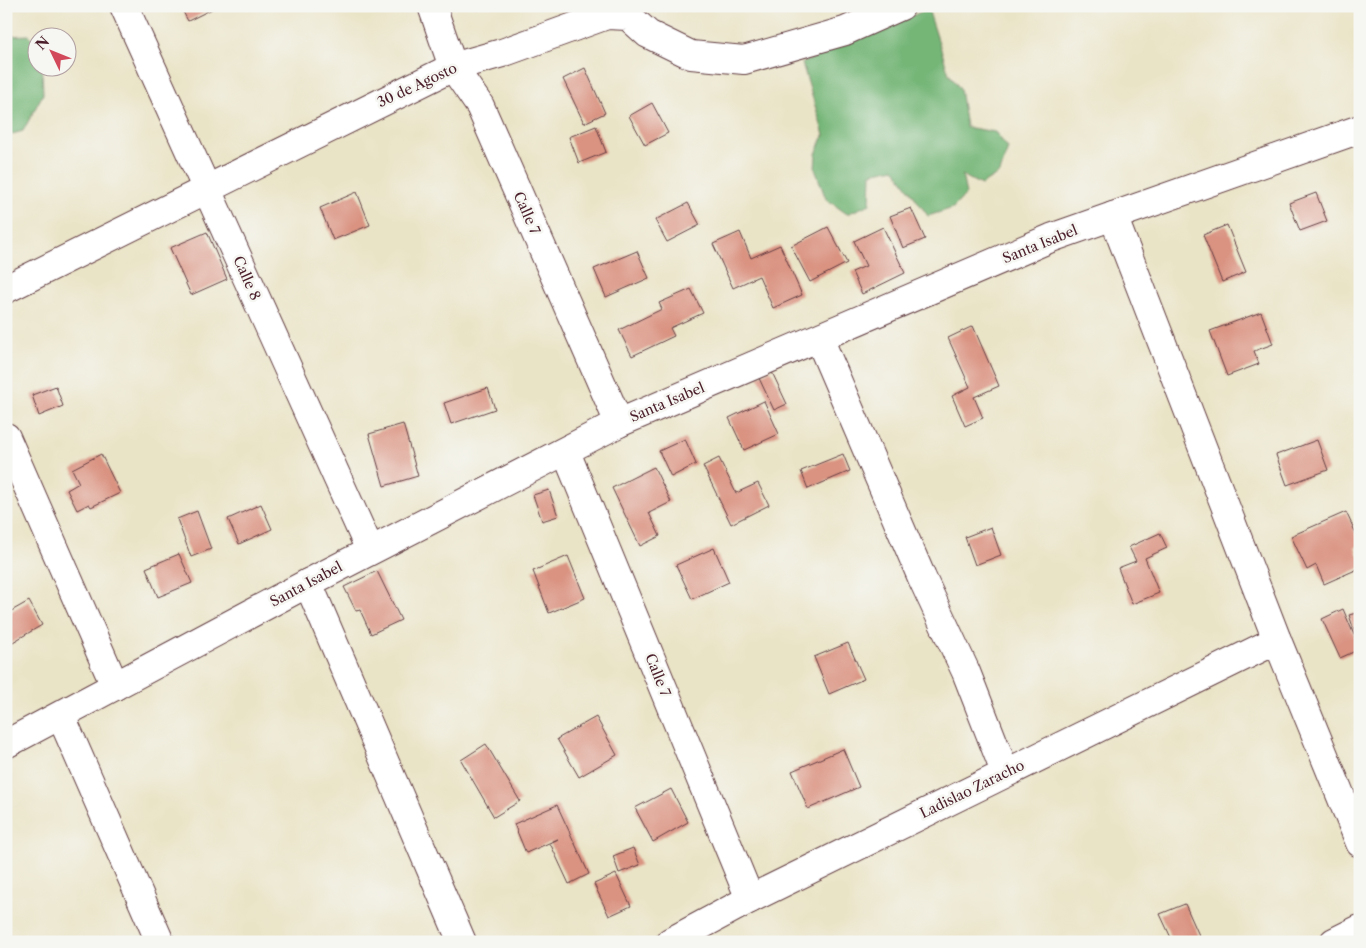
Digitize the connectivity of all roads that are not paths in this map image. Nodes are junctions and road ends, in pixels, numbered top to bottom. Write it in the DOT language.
graph roads {
  1 [pos="124,6"];
  2 [pos="432,6"];
  3 [pos="901,6"];
  4 [pos="453,67"];
  5 [pos="1360,129"];
  6 [pos="206,188"];
  7 [pos="1114,216"];
  8 [pos="6,289"];
  9 [pos="819,338"];
  10 [pos="619,422"];
  11 [pos="6,437"];
  12 [pos="566,452"];
  13 [pos="370,550"];
  14 [pos="308,583"];
  15 [pos="1277,640"];
  16 [pos="115,686"];
  17 [pos="61,716"];
  18 [pos="6,744"];
  19 [pos="1005,772"];
  20 [pos="1353,801"];
  21 [pos="1360,843"];
  22 [pos="750,898"];
  23 [pos="1360,929"];
  24 [pos="160,942"];
  25 [pos="462,942"];
  26 [pos="670,942"];
  27 [pos="1334,942"];
  1 -- 6 [label="street, Calle 8"];
  2 -- 4 [label="street, Calle 7"];
  3 -- 4 [label="street, 30 de Agosto"];
  4 -- 6 [label="street, 30 de Agosto"];
  4 -- 10 [label="street, Calle 7"];
  5 -- 7 [label="street, Santa Isabel"];
  6 -- 8 [label="street, 30 de Agosto"];
  6 -- 13 [label="street, Calle 8"];
  7 -- 9 [label="street, Santa Isabel"];
  7 -- 15 [label="street"];
  9 -- 10 [label="street, Santa Isabel"];
  9 -- 19 [label="street"];
  10 -- 12 [label="street, Santa Isabel"];
  11 -- 16 [label="street"];
  12 -- 13 [label="street, Santa Isabel"];
  12 -- 22 [label="street, Calle 7"];
  13 -- 14 [label="street, Santa Isabel"];
  14 -- 16 [label="street, Santa Isabel"];
  14 -- 25 [label="street"];
  15 -- 19 [label="street, Ladislao Zaracho"];
  15 -- 20 [label="street"];
  16 -- 17 [label="street, Santa Isabel"];
  17 -- 18 [label="street, Santa Isabel"];
  17 -- 24 [label="street"];
  19 -- 22 [label="street, Ladislao Zaracho"];
  20 -- 21 [label="street"];
  22 -- 26 [label="street, Ladislao Zaracho"];
  23 -- 27 [label="street"];
}
